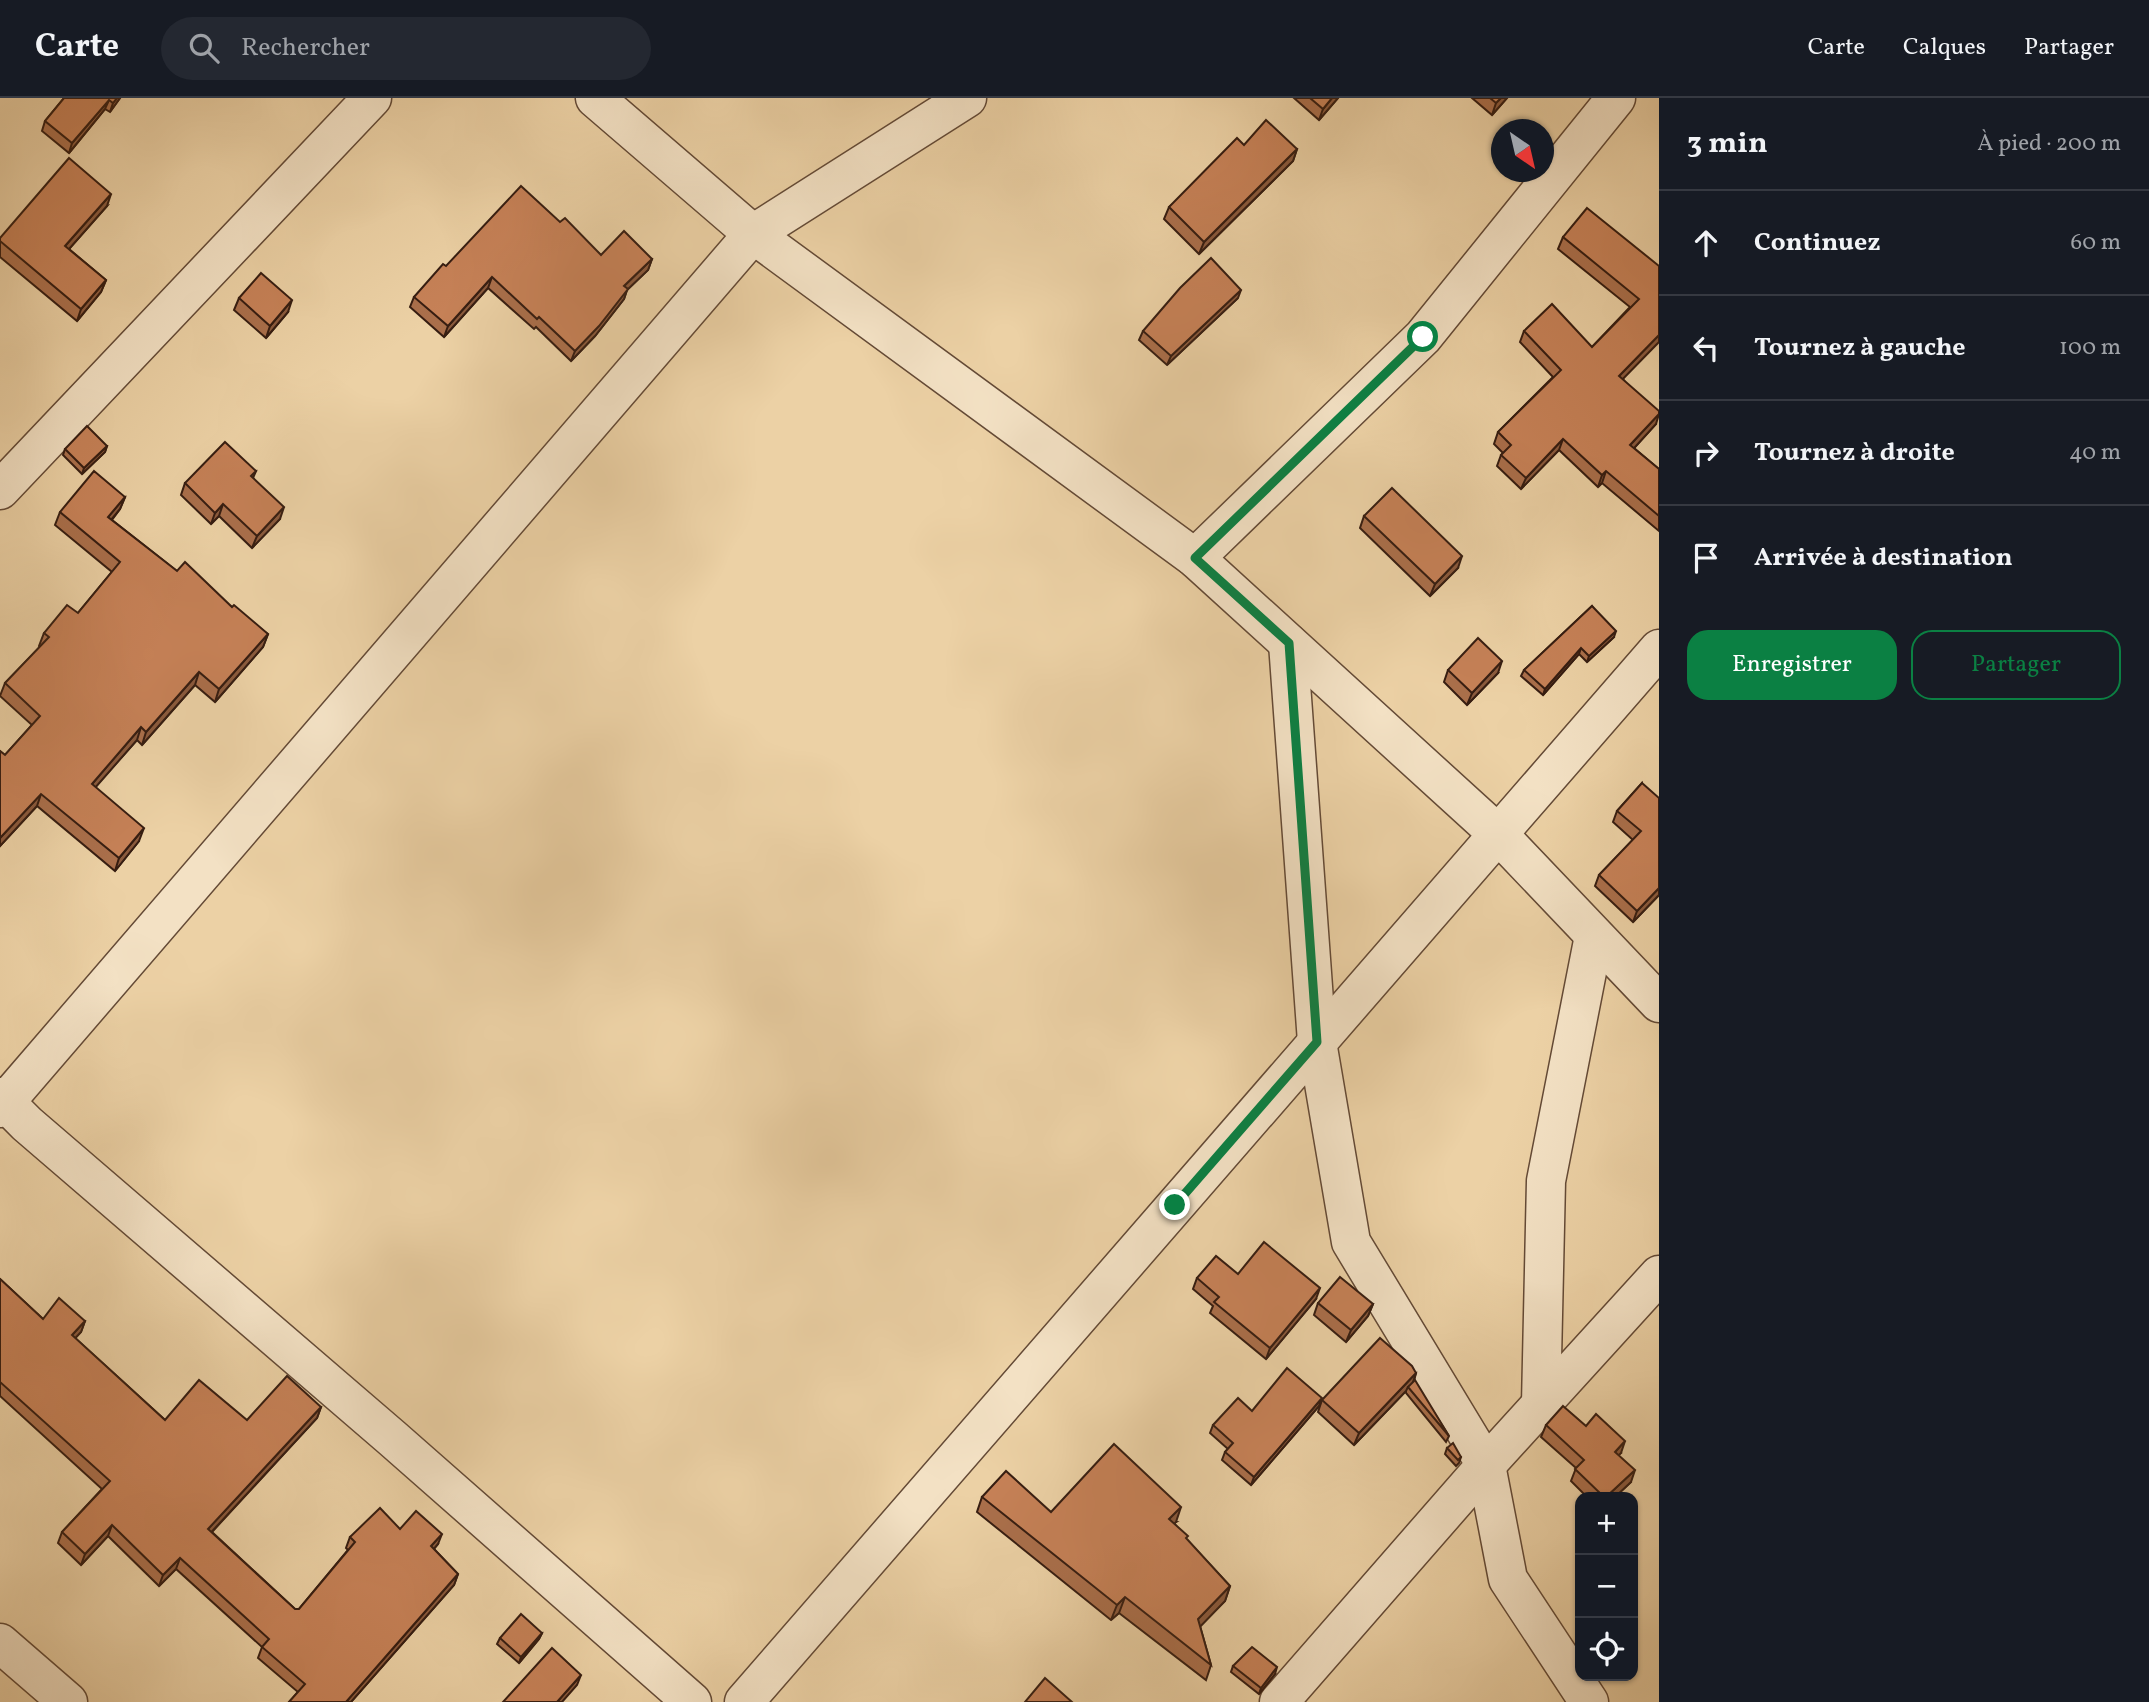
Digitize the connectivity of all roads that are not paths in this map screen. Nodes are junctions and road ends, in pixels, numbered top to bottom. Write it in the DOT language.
graph roads {
  1 [pos="372,98"];
  2 [pos="595,98"];
  3 [pos="967,98"];
  4 [pos="1616,98"];
  5 [pos="753,234"];
  6 [pos="0,490"];
  7 [pos="1195,558"];
  8 [pos="1289,643"];
  9 [pos="1659,649"];
  10 [pos="1498,834"];
  11 [pos="1594,936"];
  12 [pos="1659,1003"];
  13 [pos="1317,1042"];
  14 [pos="2,1102"];
  15 [pos="1659,1275"];
  16 [pos="1541,1404"];
  17 [pos="1486,1465"];
  18 [pos="2,1648"];
  19 [pos="68,1702"];
  20 [pos="692,1702"];
  21 [pos="744,1702"];
  22 [pos="1279,1702"];
  23 [pos="1590,1702"];
  1 -- 6 [label="street"];
  2 -- 5 [label="street"];
  3 -- 5 [label="street"];
  4 -- 7 [label="street"];
  5 -- 7 [label="street"];
  5 -- 14 [label="street"];
  7 -- 8 [label="street"];
  8 -- 10 [label="street"];
  8 -- 13 [label="street"];
  9 -- 10 [label="street"];
  10 -- 11 [label="street"];
  10 -- 13 [label="street"];
  11 -- 12 [label="street"];
  11 -- 16 [label="street"];
  13 -- 17 [label="street"];
  13 -- 21 [label="street"];
  14 -- 20 [label="street"];
  15 -- 16 [label="street"];
  16 -- 17 [label="street"];
  17 -- 22 [label="street"];
  17 -- 23 [label="street"];
  18 -- 19 [label="street"];
}
